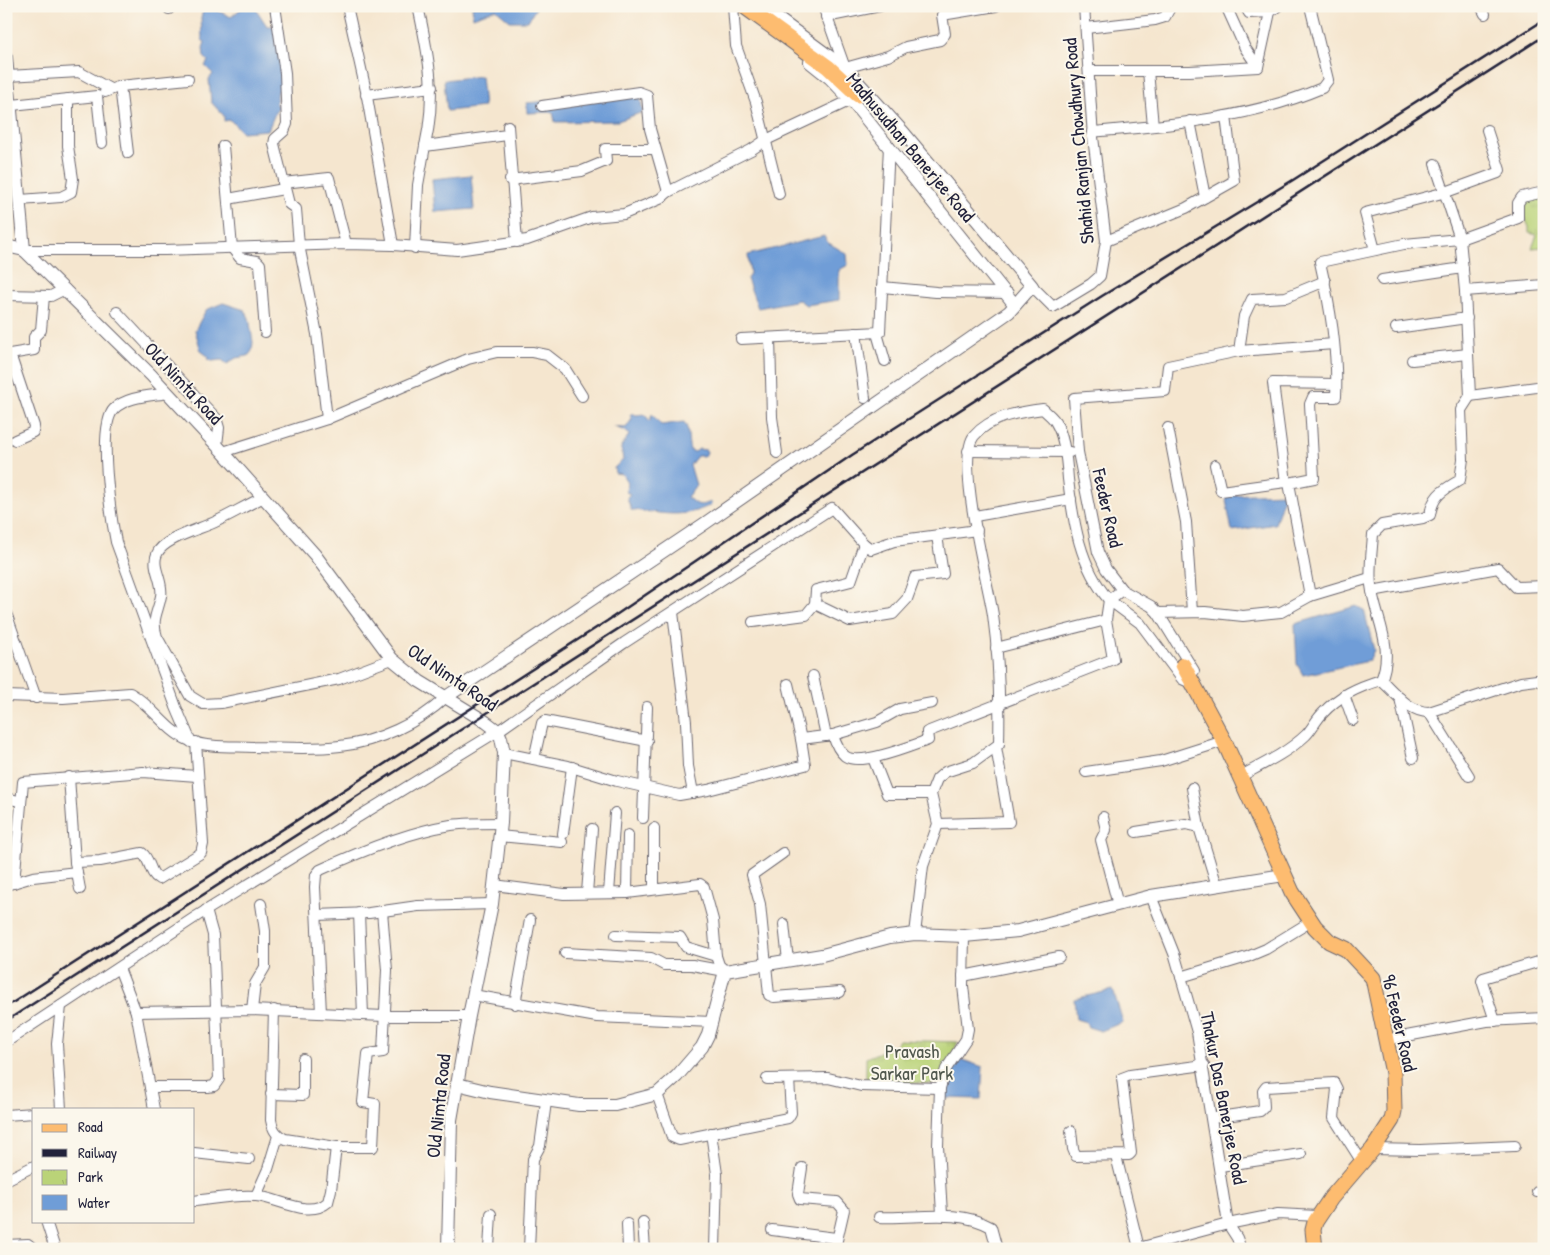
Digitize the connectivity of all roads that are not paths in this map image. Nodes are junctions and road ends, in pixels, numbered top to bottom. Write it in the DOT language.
graph roads {
  1 [pos="275,6"];
  2 [pos="346,6"];
  3 [pos="418,6"];
  4 [pos="733,6"];
  5 [pos="744,6"];
  6 [pos="752,6"];
  7 [pos="880,6"];
  8 [pos="996,6"];
  9 [pos="1084,6"];
  10 [pos="1171,6"];
  11 [pos="1226,6"];
  12 [pos="1246,6"];
  13 [pos="1310,6"];
  14 [pos="1274,9"];
  15 [pos="824,11"];
  16 [pos="1165,12"];
  17 [pos="1086,28"];
  18 [pos="7,65"];
  19 [pos="1258,67"];
  20 [pos="844,68"];
  21 [pos="1148,70"];
  22 [pos="1089,71"];
  23 [pos="188,79"];
  24 [pos="115,87"];
  25 [pos="432,87"];
  26 [pos="366,95"];
  27 [pos="97,96"];
  28 [pos="855,98"];
  29 [pos="68,99"];
  30 [pos="12,105"];
  31 [pos="542,106"];
  32 [pos="1226,116"];
  33 [pos="1190,121"];
  34 [pos="1153,126"];
  35 [pos="1487,130"];
  36 [pos="1092,132"];
  37 [pos="766,140"];
  38 [pos="102,143"];
  39 [pos="222,146"];
  40 [pos="425,146"];
  41 [pos="889,146"];
  42 [pos="655,149"];
  43 [pos="128,153"];
  44 [pos="1435,164"];
  45 [pos="510,180"];
  46 [pos="284,186"];
  47 [pos="668,192"];
  48 [pos="1446,192"];
  49 [pos="1544,192"];
  50 [pos="779,194"];
  51 [pos="1205,197"];
  52 [pos="20,200"];
  53 [pos="228,200"];
  54 [pos="1460,238"];
  55 [pos="1106,241"];
  56 [pos="517,242"];
  57 [pos="346,244"];
  58 [pos="392,244"];
  59 [pos="299,245"];
  60 [pos="6,246"];
  61 [pos="232,248"];
  62 [pos="415,248"];
  63 [pos="24,250"];
  64 [pos="1375,250"];
  65 [pos="1463,268"];
  66 [pos="1382,280"];
  67 [pos="1325,281"];
  68 [pos="1029,282"];
  69 [pos="1544,285"];
  70 [pos="882,287"];
  71 [pos="65,289"];
  72 [pos="1466,291"];
  73 [pos="1008,293"];
  74 [pos="6,295"];
  75 [pos="44,296"];
  76 [pos="1015,305"];
  77 [pos="117,312"];
  78 [pos="1467,318"];
  79 [pos="1396,328"];
  80 [pos="265,332"];
  81 [pos="877,333"];
  82 [pos="856,334"];
  83 [pos="770,338"];
  84 [pos="741,339"];
  85 [pos="1334,344"];
  86 [pos="1239,351"];
  87 [pos="1468,354"];
  88 [pos="1412,360"];
  89 [pos="885,361"];
  90 [pos="1336,384"];
  91 [pos="1544,386"];
  92 [pos="168,393"];
  93 [pos="582,396"];
  94 [pos="1470,396"];
  95 [pos="865,398"];
  96 [pos="327,419"];
  97 [pos="1168,428"];
  98 [pos="15,440"];
  99 [pos="220,449"];
  100 [pos="968,451"];
  101 [pos="1065,452"];
  102 [pos="1078,452"];
  103 [pos="777,453"];
  104 [pos="1215,465"];
  105 [pos="1288,483"];
  106 [pos="262,498"];
  107 [pos="1071,499"];
  108 [pos="975,516"];
  109 [pos="977,530"];
  110 [pos="937,536"];
  111 [pos="864,544"];
  112 [pos="1370,578"];
  113 [pos="1544,586"];
  114 [pos="1122,590"];
  115 [pos="1372,591"];
  116 [pos="1310,596"];
  117 [pos="1109,600"];
  118 [pos="815,604"];
  119 [pos="673,612"];
  120 [pos="1192,612"];
  121 [pos="6,613"];
  122 [pos="1158,613"];
  123 [pos="1106,620"];
  124 [pos="753,622"];
  125 [pos="10,632"];
  126 [pos="996,648"];
  127 [pos="392,659"];
  128 [pos="1182,665"];
  129 [pos="813,676"];
  130 [pos="1381,680"];
  131 [pos="1544,683"];
  132 [pos="788,684"];
  133 [pos="1194,685"];
  134 [pos="1344,695"];
  135 [pos="6,696"];
  136 [pos="446,697"];
  137 [pos="36,698"];
  138 [pos="1400,698"];
  139 [pos="932,703"];
  140 [pos="1000,704"];
  141 [pos="647,707"];
  142 [pos="1429,712"];
  143 [pos="1353,720"];
  144 [pos="498,731"];
  145 [pos="829,735"];
  146 [pos="801,740"];
  147 [pos="647,741"];
  148 [pos="1224,741"];
  149 [pos="194,742"];
  150 [pos="996,747"];
  151 [pos="504,753"];
  152 [pos="873,758"];
  153 [pos="1413,758"];
  154 [pos="534,759"];
  155 [pos="572,767"];
  156 [pos="1086,772"];
  157 [pos="197,776"];
  158 [pos="1241,776"];
  159 [pos="1469,776"];
  160 [pos="69,777"];
  161 [pos="644,786"];
  162 [pos="1192,788"];
  163 [pos="694,793"];
  164 [pos="931,794"];
  165 [pos="6,798"];
  166 [pos="19,801"];
  167 [pos="615,813"];
  168 [pos="1103,817"];
  169 [pos="643,818"];
  170 [pos="501,823"];
  171 [pos="938,824"];
  172 [pos="1199,827"];
  173 [pos="654,828"];
  174 [pos="592,829"];
  175 [pos="1136,832"];
  176 [pos="628,835"];
  177 [pos="499,836"];
  178 [pos="784,853"];
  179 [pos="76,867"];
  180 [pos="1284,875"];
  181 [pos="10,884"];
  182 [pos="494,885"];
  183 [pos="1218,886"];
  184 [pos="80,889"];
  185 [pos="654,890"];
  186 [pos="587,893"];
  187 [pos="609,893"];
  188 [pos="628,893"];
  189 [pos="1151,896"];
  190 [pos="261,904"];
  191 [pos="492,904"];
  192 [pos="1118,905"];
  193 [pos="206,910"];
  194 [pos="382,911"];
  195 [pos="359,913"];
  196 [pos="317,914"];
  197 [pos="530,920"];
  198 [pos="1310,922"];
  199 [pos="784,924"];
  200 [pos="915,934"];
  201 [pos="616,936"];
  202 [pos="964,936"];
  203 [pos="565,953"];
  204 [pos="716,956"];
  205 [pos="1059,957"];
  206 [pos="1544,960"];
  207 [pos="788,961"];
  208 [pos="765,965"];
  209 [pos="119,968"];
  210 [pos="725,971"];
  211 [pos="963,976"];
  212 [pos="1181,977"];
  213 [pos="840,992"];
  214 [pos="473,995"];
  215 [pos="516,1004"];
  216 [pos="61,1006"];
  217 [pos="217,1010"];
  218 [pos="252,1010"];
  219 [pos="274,1010"];
  220 [pos="136,1012"];
  221 [pos="321,1013"];
  222 [pos="363,1014"];
  223 [pos="384,1016"];
  224 [pos="469,1016"];
  225 [pos="1544,1018"];
  226 [pos="1495,1021"];
  227 [pos="712,1022"];
  228 [pos="1385,1040"];
  229 [pos="6,1042"];
  230 [pos="303,1059"];
  231 [pos="1204,1066"];
  232 [pos="767,1079"];
  233 [pos="789,1079"];
  234 [pos="457,1084"];
  235 [pos="150,1087"];
  236 [pos="940,1088"];
  237 [pos="271,1094"];
  238 [pos="657,1094"];
  239 [pos="546,1102"];
  240 [pos="61,1108"];
  241 [pos="154,1108"];
  242 [pos="32,1114"];
  243 [pos="6,1115"];
  244 [pos="1212,1118"];
  245 [pos="1071,1131"];
  246 [pos="711,1133"];
  247 [pos="278,1136"];
  248 [pos="1515,1146"];
  249 [pos="336,1147"];
  250 [pos="1373,1149"];
  251 [pos="195,1152"];
  252 [pos="1300,1154"];
  253 [pos="1116,1156"];
  254 [pos="249,1159"];
  255 [pos="1362,1162"];
  256 [pos="1220,1166"];
  257 [pos="32,1167"];
  258 [pos="802,1168"];
  259 [pos="6,1180"];
  260 [pos="256,1196"];
  261 [pos="195,1201"];
  262 [pos="491,1214"];
  263 [pos="942,1214"];
  264 [pos="1318,1216"];
  265 [pos="879,1217"];
  266 [pos="46,1222"];
  267 [pos="643,1222"];
  268 [pos="627,1224"];
  269 [pos="1228,1224"];
  270 [pos="772,1230"];
  271 [pos="836,1244"];
  272 [pos="6,1245"];
  273 [pos="1137,1248"];
  274 [pos="34,1249"];
  275 [pos="55,1249"];
  276 [pos="448,1249"];
  277 [pos="489,1249"];
  278 [pos="529,1249"];
  279 [pos="628,1249"];
  280 [pos="645,1249"];
  281 [pos="715,1249"];
  282 [pos="997,1249"];
  283 [pos="1240,1249"];
  284 [pos="1315,1249"];
  1 -- 46 [label="street"];
  2 -- 26 [label="street"];
  3 -- 25 [label="street"];
  4 -- 37 [label="street"];
  5 -- 28 [label="main road"];
  5 -- 28 [label="street, Madhusudhan Banerjee Road"];
  6 -- 20 [label="street, Madhusudhan Banerjee Road"];
  7 -- 15 [label="street"];
  8 -- 20 [label="street"];
  9 -- 17 [label="street, Shahid Ranjan Chowdhury Road"];
  10 -- 16 [label="street"];
  11 -- 19 [label="street"];
  12 -- 14 [label="street"];
  13 -- 32 [label="street"];
  14 -- 19 [label="street"];
  15 -- 20 [label="street"];
  16 -- 17 [label="street"];
  17 -- 22 [label="street, Shahid Ranjan Chowdhury Road"];
  18 -- 24 [label="street"];
  18 -- 30 [label="street"];
  19 -- 21 [label="street"];
  20 -- 68 [label="street, Madhusudhan Banerjee Road"];
  21 -- 22 [label="street"];
  21 -- 34 [label="street"];
  22 -- 36 [label="street, Shahid Ranjan Chowdhury Road"];
  23 -- 24 [label="street"];
  24 -- 27 [label="street"];
  24 -- 43 [label="street"];
  25 -- 26 [label="street"];
  25 -- 40 [label="street"];
  26 -- 58 [label="street"];
  27 -- 29 [label="street"];
  27 -- 38 [label="street"];
  28 -- 37 [label="street"];
  28 -- 41 [label="street, Madhusudhan Banerjee Road"];
  29 -- 30 [label="street"];
  29 -- 52 [label="street"];
  30 -- 52 [label="street"];
  31 -- 42 [label="street"];
  32 -- 33 [label="street"];
  32 -- 51 [label="street"];
  33 -- 34 [label="street"];
  33 -- 51 [label="street"];
  34 -- 36 [label="street"];
  35 -- 48 [label="street"];
  36 -- 55 [label="street, Shahid Ranjan Chowdhury Road"];
  37 -- 47 [label="street"];
  37 -- 50 [label="street"];
  39 -- 53 [label="street"];
  40 -- 45 [label="street"];
  40 -- 62 [label="street"];
  41 -- 70 [label="street"];
  41 -- 73 [label="street, Madhusudhan Banerjee Road"];
  42 -- 45 [label="street"];
  42 -- 47 [label="street"];
  44 -- 48 [label="street"];
  45 -- 56 [label="street"];
  46 -- 53 [label="street"];
  46 -- 57 [label="street"];
  46 -- 59 [label="street"];
  47 -- 56 [label="street"];
  48 -- 54 [label="street"];
  48 -- 64 [label="street"];
  49 -- 54 [label="street"];
  51 -- 55 [label="street"];
  52 -- 63 [label="street"];
  53 -- 61 [label="street"];
  54 -- 64 [label="street"];
  54 -- 65 [label="street"];
  55 -- 68 [label="street, Shahid Ranjan Chowdhury Road"];
  56 -- 62 [label="street"];
  57 -- 58 [label="street"];
  57 -- 59 [label="street"];
  58 -- 62 [label="street"];
  59 -- 61 [label="street"];
  59 -- 96 [label="street"];
  60 -- 63 [label="street"];
  61 -- 63 [label="street"];
  61 -- 80 [label="street"];
  63 -- 71 [label="street, Old Nimta Road"];
  64 -- 67 [label="street"];
  65 -- 66 [label="street"];
  65 -- 72 [label="street"];
  67 -- 85 [label="street"];
  67 -- 86 [label="street"];
  68 -- 76 [label="street"];
  69 -- 72 [label="street"];
  70 -- 73 [label="street"];
  70 -- 81 [label="street"];
  71 -- 75 [label="street"];
  71 -- 92 [label="street, Old Nimta Road"];
  72 -- 78 [label="street"];
  73 -- 76 [label="street, Madhusudhan Banerjee Road"];
  74 -- 75 [label="street"];
  75 -- 98 [label="street"];
  76 -- 136 [label="street"];
  77 -- 99 [label="street"];
  78 -- 79 [label="street"];
  78 -- 87 [label="street"];
  81 -- 82 [label="street"];
  81 -- 89 [label="street"];
  82 -- 83 [label="street"];
  82 -- 95 [label="street"];
  83 -- 84 [label="street"];
  83 -- 103 [label="street"];
  85 -- 86 [label="street"];
  85 -- 90 [label="street"];
  86 -- 102 [label="street, Feeder Road"];
  87 -- 88 [label="street"];
  87 -- 94 [label="street"];
  90 -- 105 [label="street"];
  90 -- 105 [label="street"];
  91 -- 94 [label="street"];
  92 -- 99 [label="street, Old Nimta Road"];
  92 -- 149 [label="street"];
  93 -- 96 [label="street"];
  94 -- 112 [label="street"];
  96 -- 99 [label="street"];
  97 -- 120 [label="street"];
  99 -- 106 [label="street, Old Nimta Road"];
  100 -- 101 [label="street"];
  100 -- 101 [label="street"];
  100 -- 108 [label="street"];
  101 -- 102 [label="street"];
  101 -- 107 [label="street"];
  102 -- 114 [label="street, Feeder Road"];
  104 -- 105 [label="street"];
  105 -- 116 [label="street"];
  106 -- 127 [label="street, Old Nimta Road"];
  106 -- 127 [label="street"];
  107 -- 108 [label="street"];
  107 -- 117 [label="street"];
  108 -- 109 [label="street"];
  109 -- 110 [label="street"];
  109 -- 126 [label="street"];
  110 -- 111 [label="street"];
  110 -- 118 [label="street"];
  111 -- 118 [label="street"];
  111 -- 119 [label="street"];
  112 -- 115 [label="street"];
  112 -- 116 [label="street"];
  113 -- 115 [label="street"];
  114 -- 117 [label="street"];
  114 -- 122 [label="street, Feeder Road"];
  115 -- 130 [label="street"];
  116 -- 120 [label="street"];
  117 -- 123 [label="street"];
  117 -- 133 [label="street"];
  118 -- 124 [label="street"];
  119 -- 144 [label="street"];
  119 -- 163 [label="street"];
  120 -- 122 [label="street"];
  121 -- 125 [label="street"];
  122 -- 133 [label="street, Feeder Road"];
  123 -- 126 [label="street"];
  123 -- 140 [label="street"];
  125 -- 137 [label="street"];
  126 -- 140 [label="street"];
  127 -- 136 [label="street, Old Nimta Road"];
  128 -- 133 [label="main road, 96 Feeder Road"];
  129 -- 145 [label="street"];
  130 -- 134 [label="street"];
  130 -- 138 [label="street"];
  131 -- 142 [label="street"];
  132 -- 146 [label="street"];
  133 -- 148 [label="main road, 96 Feeder Road"];
  134 -- 143 [label="street"];
  134 -- 158 [label="street"];
  135 -- 137 [label="street"];
  136 -- 144 [label="street, Old Nimta Road"];
  136 -- 149 [label="street"];
  137 -- 149 [label="street"];
  138 -- 142 [label="street"];
  138 -- 153 [label="street"];
  139 -- 145 [label="street"];
  140 -- 150 [label="street"];
  140 -- 152 [label="street"];
  141 -- 147 [label="street"];
  142 -- 159 [label="street"];
  144 -- 151 [label="street, Old Nimta Road"];
  144 -- 193 [label="street"];
  145 -- 146 [label="street"];
  145 -- 152 [label="street"];
  146 -- 163 [label="street"];
  147 -- 154 [label="street"];
  147 -- 161 [label="street"];
  148 -- 156 [label="street"];
  148 -- 158 [label="main road, 96 Feeder Road"];
  149 -- 157 [label="street"];
  150 -- 164 [label="street"];
  150 -- 171 [label="street"];
  151 -- 154 [label="street"];
  151 -- 170 [label="street, Old Nimta Road"];
  152 -- 164 [label="street"];
  154 -- 155 [label="street"];
  155 -- 161 [label="street"];
  155 -- 177 [label="street"];
  157 -- 160 [label="street"];
  157 -- 179 [label="street"];
  158 -- 180 [label="main road, 96 Feeder Road"];
  160 -- 166 [label="street"];
  160 -- 179 [label="street"];
  161 -- 163 [label="street"];
  161 -- 169 [label="street"];
  162 -- 172 [label="street"];
  164 -- 171 [label="street"];
  165 -- 166 [label="street"];
  166 -- 181 [label="street"];
  167 -- 187 [label="street"];
  168 -- 192 [label="street"];
  170 -- 177 [label="street, Old Nimta Road"];
  170 -- 196 [label="street"];
  171 -- 200 [label="street"];
  172 -- 175 [label="street"];
  172 -- 183 [label="street"];
  173 -- 185 [label="street"];
  174 -- 186 [label="street"];
  176 -- 188 [label="street"];
  177 -- 182 [label="street, Old Nimta Road"];
  178 -- 208 [label="street"];
  179 -- 181 [label="street"];
  179 -- 184 [label="street"];
  180 -- 183 [label="street"];
  180 -- 198 [label="main road, 96 Feeder Road"];
  182 -- 186 [label="street"];
  182 -- 191 [label="street, Old Nimta Road"];
  183 -- 189 [label="street"];
  185 -- 188 [label="street"];
  185 -- 204 [label="street"];
  186 -- 187 [label="street"];
  187 -- 188 [label="street"];
  189 -- 192 [label="street"];
  189 -- 212 [label="street, Thakur Das Banerjee Road"];
  190 -- 218 [label="street"];
  191 -- 194 [label="street"];
  191 -- 214 [label="street, Old Nimta Road"];
  192 -- 202 [label="street"];
  193 -- 209 [label="street"];
  193 -- 217 [label="street"];
  194 -- 195 [label="street"];
  194 -- 223 [label="street"];
  195 -- 196 [label="street"];
  195 -- 222 [label="street"];
  196 -- 221 [label="street"];
  197 -- 215 [label="street"];
  198 -- 212 [label="street"];
  198 -- 228 [label="main road, 96 Feeder Road"];
  199 -- 207 [label="street"];
  200 -- 202 [label="street"];
  200 -- 207 [label="street"];
  201 -- 204 [label="street"];
  202 -- 211 [label="street"];
  203 -- 210 [label="street"];
  204 -- 210 [label="street"];
  205 -- 211 [label="street"];
  206 -- 226 [label="street"];
  207 -- 208 [label="street"];
  208 -- 210 [label="street"];
  208 -- 213 [label="street"];
  209 -- 216 [label="street"];
  209 -- 220 [label="street"];
  210 -- 227 [label="street"];
  211 -- 236 [label="street"];
  212 -- 231 [label="street, Thakur Das Banerjee Road"];
  214 -- 215 [label="street"];
  214 -- 224 [label="street, Old Nimta Road"];
  215 -- 227 [label="street"];
  216 -- 229 [label="street"];
  216 -- 240 [label="street"];
  217 -- 218 [label="street"];
  217 -- 220 [label="street"];
  217 -- 235 [label="street"];
  218 -- 219 [label="street"];
  219 -- 221 [label="street"];
  219 -- 237 [label="street"];
  220 -- 235 [label="street"];
  221 -- 222 [label="street"];
  222 -- 223 [label="street"];
  223 -- 224 [label="street"];
  223 -- 249 [label="street"];
  224 -- 234 [label="street, Old Nimta Road"];
  225 -- 226 [label="street"];
  226 -- 228 [label="street"];
  227 -- 238 [label="street"];
  228 -- 250 [label="main road, 96 Feeder Road"];
  230 -- 237 [label="street"];
  231 -- 244 [label="street, Thakur Das Banerjee Road"];
  231 -- 253 [label="street"];
  232 -- 233 [label="street"];
  233 -- 236 [label="street"];
  233 -- 246 [label="street"];
  234 -- 239 [label="street"];
  234 -- 276 [label="street, Old Nimta Road"];
  235 -- 241 [label="street"];
  236 -- 263 [label="street"];
  237 -- 247 [label="street"];
  238 -- 239 [label="street"];
  238 -- 246 [label="street"];
  239 -- 278 [label="street"];
  242 -- 243 [label="street"];
  244 -- 255 [label="street"];
  244 -- 256 [label="street, Thakur Das Banerjee Road"];
  245 -- 253 [label="street"];
  246 -- 281 [label="street"];
  247 -- 249 [label="street"];
  247 -- 260 [label="street"];
  248 -- 250 [label="street"];
  249 -- 260 [label="street"];
  250 -- 255 [label="main road, 96 Feeder Road"];
  251 -- 254 [label="street"];
  252 -- 256 [label="street"];
  253 -- 273 [label="street"];
  255 -- 264 [label="main road, 96 Feeder Road"];
  256 -- 269 [label="street, Thakur Das Banerjee Road"];
  257 -- 259 [label="street"];
  258 -- 271 [label="street"];
  260 -- 261 [label="street"];
  262 -- 277 [label="street"];
  263 -- 265 [label="street"];
  263 -- 282 [label="street"];
  264 -- 269 [label="street"];
  264 -- 284 [label="main road, 96 Feeder Road"];
  266 -- 275 [label="street"];
  267 -- 280 [label="street"];
  268 -- 279 [label="street"];
  269 -- 273 [label="street"];
  269 -- 283 [label="street, Thakur Das Banerjee Road"];
  270 -- 271 [label="street"];
  272 -- 274 [label="street"];
}
